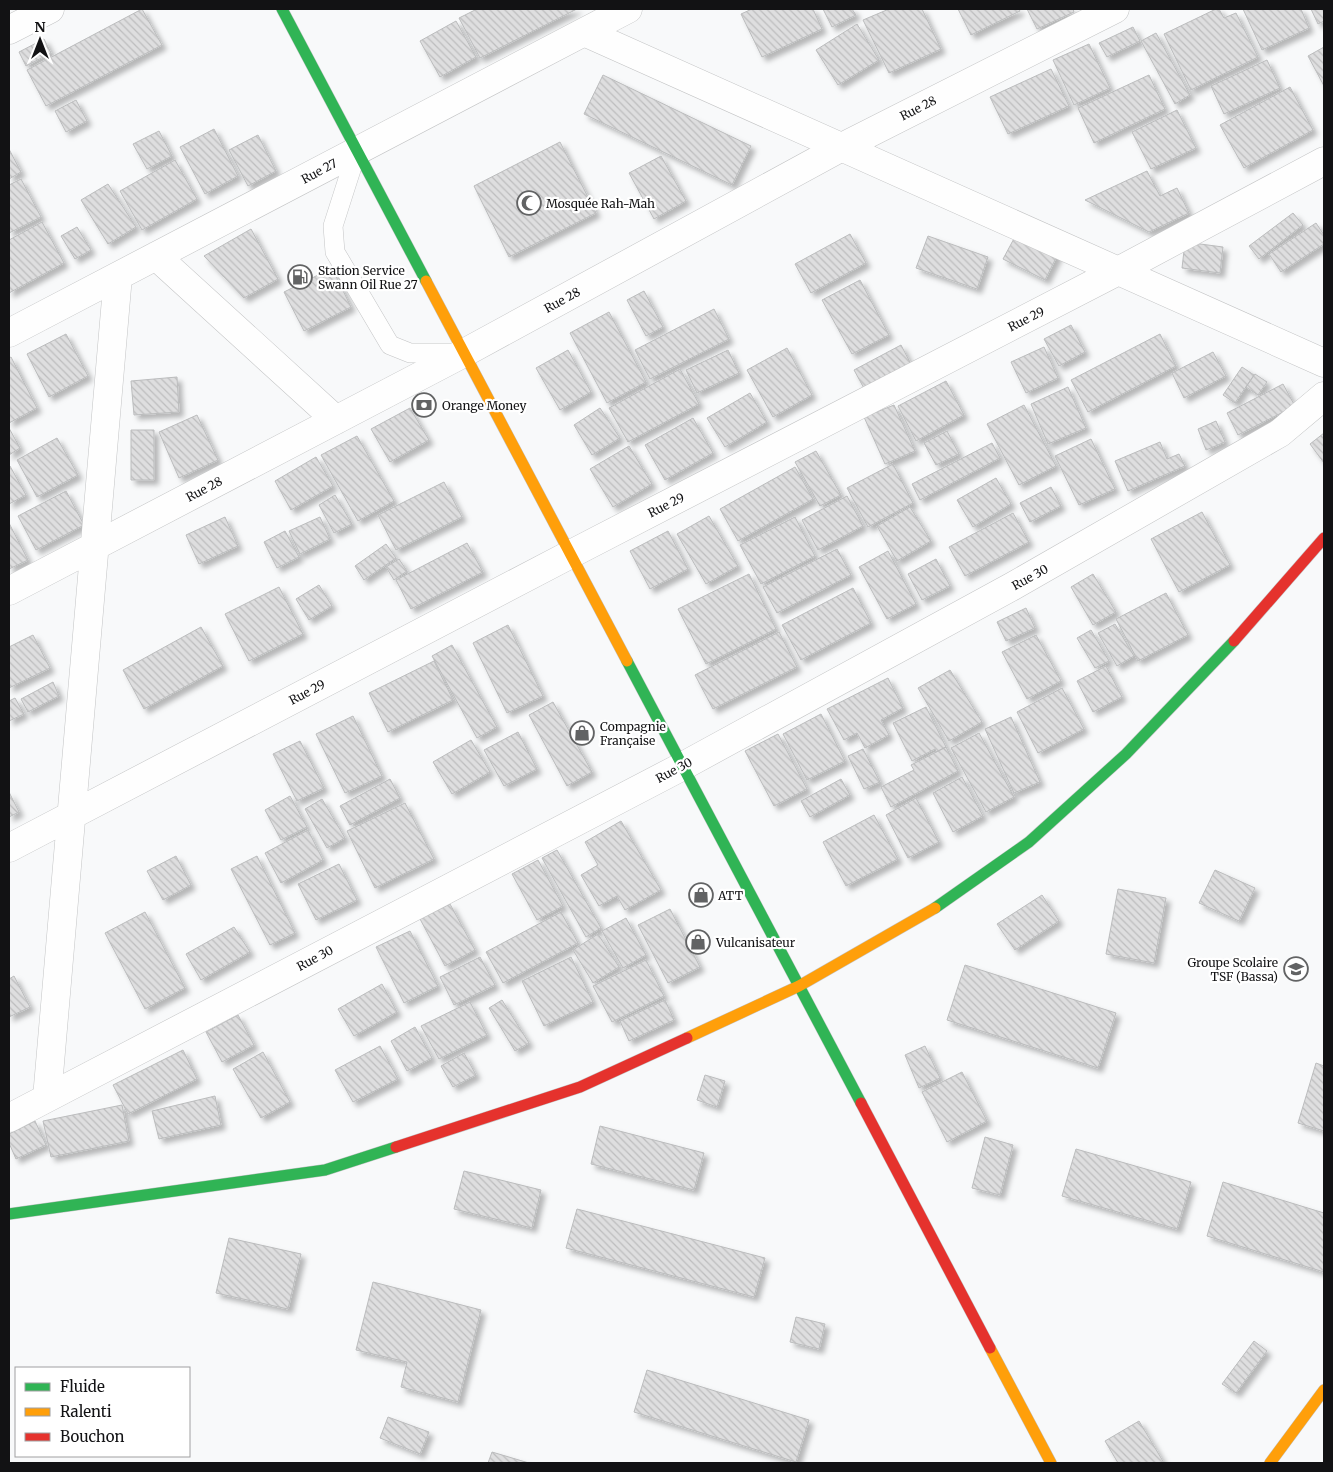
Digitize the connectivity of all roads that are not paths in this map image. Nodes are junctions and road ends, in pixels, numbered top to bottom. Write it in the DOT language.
graph roads {
  1 [pos="50,9"];
  2 [pos="282,9"];
  3 [pos="628,9"];
  4 [pos="1115,9"];
  5 [pos="9,30"];
  6 [pos="584,32"];
  7 [pos="842,147"];
  8 [pos="357,151"];
  9 [pos="1324,162"];
  10 [pos="156,256"];
  11 [pos="1118,271"];
  12 [pos="118,276"];
  13 [pos="9,333"];
  14 [pos="464,353"];
  15 [pos="1324,363"];
  16 [pos="1324,396"];
  17 [pos="336,420"];
  18 [pos="1324,538"];
  19 [pos="95,546"];
  20 [pos="571,554"];
  21 [pos="9,591"];
  22 [pos="683,766"];
  23 [pos="72,815"];
  24 [pos="9,848"];
  25 [pos="799,986"];
  26 [pos="47,1098"];
  27 [pos="9,1118"];
  28 [pos="9,1214"];
  29 [pos="1324,1390"];
  30 [pos="1051,1463"];
  31 [pos="1270,1463"];
  1 -- 5 [label="street"];
  2 -- 8 [label="main road"];
  3 -- 6 [label="street, Rue 27"];
  4 -- 7 [label="street, Rue 28"];
  6 -- 7 [label="street"];
  6 -- 8 [label="street, Rue 27"];
  7 -- 11 [label="street"];
  7 -- 14 [label="street, Rue 28"];
  8 -- 10 [label="street, Rue 27"];
  8 -- 14 [label="main road"];
  8 -- 14 [label="lane"];
  9 -- 11 [label="street, Rue 29"];
  10 -- 12 [label="street, Rue 27"];
  10 -- 17 [label="street"];
  11 -- 15 [label="street"];
  11 -- 20 [label="street, Rue 29"];
  12 -- 13 [label="street, Rue 27"];
  12 -- 19 [label="street"];
  14 -- 17 [label="street, Rue 28"];
  14 -- 20 [label="main road"];
  16 -- 22 [label="street, Rue 30"];
  17 -- 19 [label="street, Rue 28"];
  18 -- 25 [label="main road"];
  19 -- 21 [label="street, Rue 28"];
  19 -- 23 [label="street"];
  20 -- 22 [label="main road"];
  20 -- 23 [label="street, Rue 29"];
  22 -- 25 [label="main road"];
  22 -- 26 [label="street, Rue 30"];
  23 -- 24 [label="street, Rue 29"];
  23 -- 26 [label="street"];
  25 -- 28 [label="main road"];
  25 -- 30 [label="main road"];
  26 -- 27 [label="street, Rue 30"];
  29 -- 31 [label="main road"];
}
